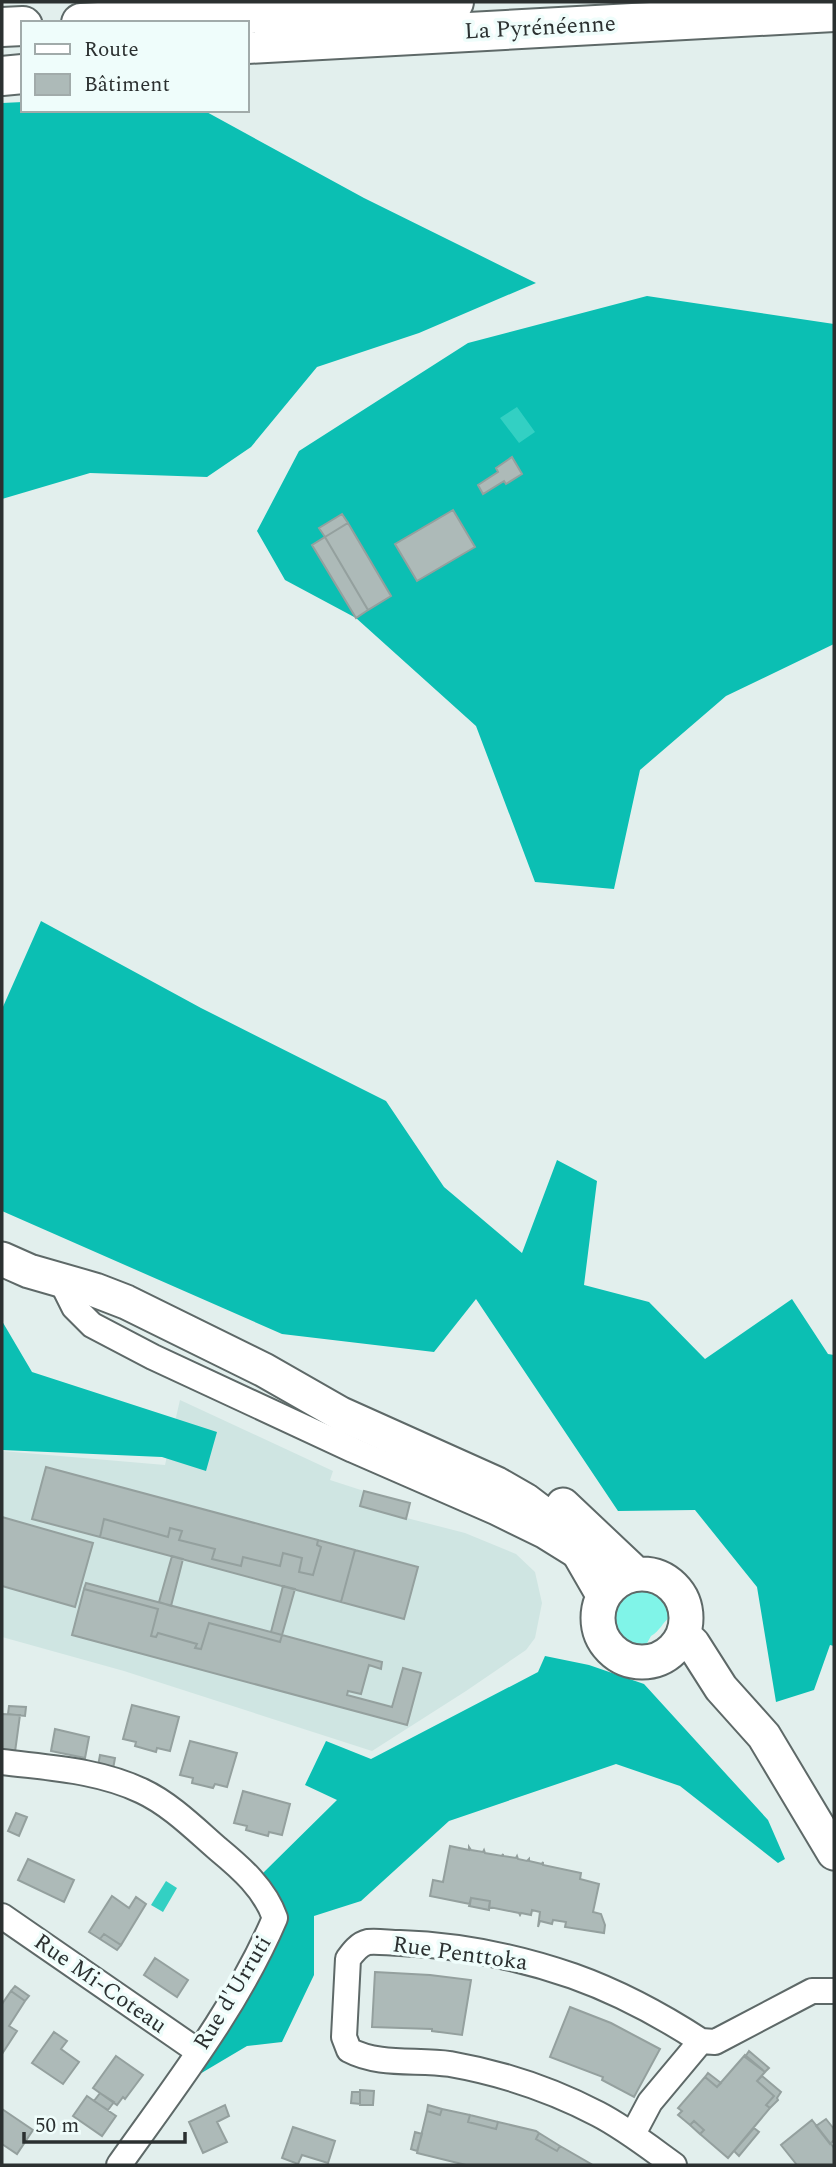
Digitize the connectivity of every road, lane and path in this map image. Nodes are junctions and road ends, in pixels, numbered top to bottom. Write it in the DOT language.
graph roads {
  1 [pos="454,2"];
  2 [pos="834,12"];
  3 [pos="117,21"];
  4 [pos="21,26"];
  5 [pos="2,27"];
  6 [pos="248,44"];
  7 [pos="21,57"];
  8 [pos="2,58"];
  9 [pos="21,74"];
  10 [pos="2,76"];
  11 [pos="2,1259"];
  12 [pos="61,1281"];
  13 [pos="264,1370"];
  14 [pos="582,1560"];
  15 [pos="635,1573"];
  16 [pos="603,1595"];
  17 [pos="683,1634"];
  18 [pos="657,1660"];
  19 [pos="721,1688"];
  20 [pos="2,1762"];
  21 [pos="834,1853"];
  22 [pos="2,1916"];
  23 [pos="834,1991"];
  24 [pos="701,2041"];
  25 [pos="199,2052"];
  26 [pos="633,2134"];
  27 [pos="119,2165"];
  28 [pos="674,2165"];
  1 -- 3 [label="highway, La Pyrénéenne"];
  2 -- 6 [label="highway, La Pyrénéenne"];
  4 -- 5 [label="highway"];
  7 -- 8 [label="highway"];
  9 -- 10 [label="highway"];
  11 -- 12 [label="main road"];
  12 -- 13 [label="main road"];
  12 -- 14 [label="street"];
  13 -- 14 [label="main road"];
  13 -- 15 [label="main road"];
  14 -- 16 [label="main road"];
  15 -- 16 [label="main road"];
  15 -- 17 [label="main road"];
  16 -- 18 [label="main road"];
  17 -- 18 [label="main road"];
  17 -- 19 [label="main road"];
  18 -- 19 [label="main road"];
  19 -- 21 [label="main road"];
  20 -- 25 [label="street, Rue d'Urruti"];
  22 -- 25 [label="street, Rue Mi-Coteau"];
  23 -- 24 [label="street"];
  24 -- 26 [label="street"];
  24 -- 26 [label="street, Rue Penttoka"];
  25 -- 27 [label="street, Rue d'Urruti"];
  26 -- 28 [label="street, Rue Penttoka"];
}
